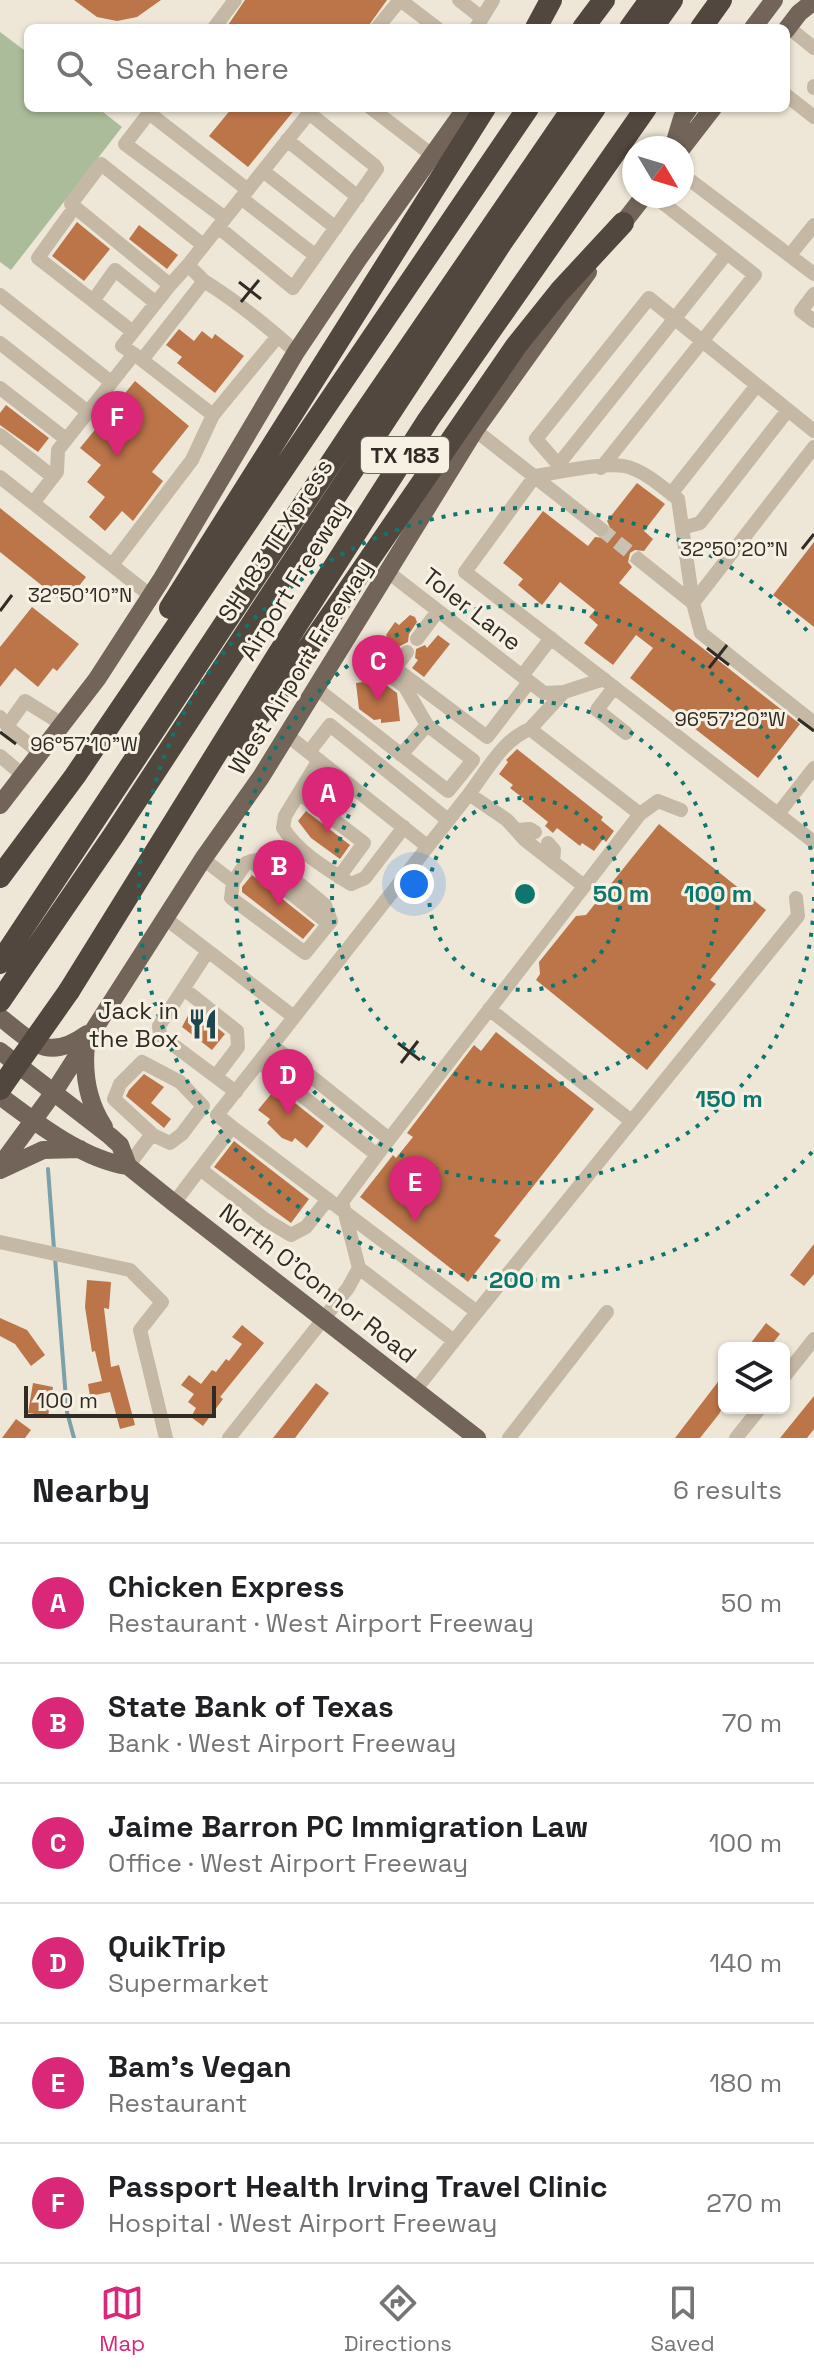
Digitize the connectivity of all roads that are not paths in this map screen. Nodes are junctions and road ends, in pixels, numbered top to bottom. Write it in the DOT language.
graph roads {
  1 [pos="235,0"];
  2 [pos="400,0"];
  3 [pos="459,0"];
  4 [pos="493,0"];
  5 [pos="544,0"];
  6 [pos="551,0"];
  7 [pos="594,0"];
  8 [pos="604,0"];
  9 [pos="650,0"];
  10 [pos="672,0"];
  11 [pos="721,0"];
  12 [pos="774,0"];
  13 [pos="799,0"];
  14 [pos="814,1"];
  15 [pos="479,23"];
  16 [pos="217,24"];
  17 [pos="381,24"];
  18 [pos="432,24"];
  19 [pos="527,24"];
  20 [pos="538,24"];
  21 [pos="585,24"];
  22 [pos="586,24"];
  23 [pos="633,24"];
  24 [pos="655,24"];
  25 [pos="704,24"];
  26 [pos="756,24"];
  27 [pos="786,24"];
  28 [pos="788,24"];
  29 [pos="790,32"];
  30 [pos="814,48"];
  31 [pos="790,98"];
  32 [pos="149,112"];
  33 [pos="153,112"];
  34 [pos="309,112"];
  35 [pos="313,112"];
  36 [pos="376,112"];
  37 [pos="463,112"];
  38 [pos="483,112"];
  39 [pos="525,112"];
  40 [pos="570,112"];
  41 [pos="592,112"];
  42 [pos="643,112"];
  43 [pos="686,112"];
  44 [pos="710,112"];
  45 [pos="814,117"];
  46 [pos="677,136"];
  47 [pos="691,136"];
  48 [pos="287,140"];
  49 [pos="432,155"];
  50 [pos="263,171"];
  51 [pos="694,183"];
  52 [pos="244,194"];
  53 [pos="358,197"];
  54 [pos="635,208"];
  55 [pos="669,208"];
  56 [pos="69,215"];
  57 [pos="221,223"];
  58 [pos="623,223"];
  59 [pos="814,225"];
  60 [pos="336,228"];
  61 [pos="203,245"];
  62 [pos="727,253"];
  63 [pos="790,255"];
  64 [pos="316,256"];
  65 [pos="188,265"];
  66 [pos="814,274"];
  67 [pos="204,281"];
  68 [pos="170,285"];
  69 [pos="814,294"];
  70 [pos="2,301"];
  71 [pos="93,301"];
  72 [pos="156,303"];
  73 [pos="674,318"];
  74 [pos="814,321"];
  75 [pos="133,332"];
  76 [pos="278,336"];
  77 [pos="702,341"];
  78 [pos="0,343"];
  79 [pos="296,352"];
  80 [pos="138,357"];
  81 [pos="111,382"];
  82 [pos="757,385"];
  83 [pos="0,388"];
  84 [pos="788,410"];
  85 [pos="88,412"];
  86 [pos="213,415"];
  87 [pos="475,430"];
  88 [pos="814,431"];
  89 [pos="0,435"];
  90 [pos="66,439"];
  91 [pos="814,447"];
  92 [pos="561,468"];
  93 [pos="601,468"];
  94 [pos="535,476"];
  95 [pos="0,477"];
  96 [pos="53,477"];
  97 [pos="674,497"];
  98 [pos="33,503"];
  99 [pos="682,528"];
  100 [pos="601,529"];
  101 [pos="638,559"];
  102 [pos="112,565"];
  103 [pos="388,572"];
  104 [pos="151,596"];
  105 [pos="693,603"];
  106 [pos="438,611"];
  107 [pos="551,638"];
  108 [pos="417,639"];
  109 [pos="407,652"];
  110 [pos="374,664"];
  111 [pos="526,679"];
  112 [pos="609,683"];
  113 [pos="317,689"];
  114 [pos="564,692"];
  115 [pos="814,723"];
  116 [pos="62,724"];
  117 [pos="427,725"];
  118 [pos="8,726"];
  119 [pos="530,729"];
  120 [pos="626,733"];
  121 [pos="287,735"];
  122 [pos="487,737"];
  123 [pos="39,752"];
  124 [pos="0,754"];
  125 [pos="401,755"];
  126 [pos="314,756"];
  127 [pos="473,760"];
  128 [pos="814,768"];
  129 [pos="23,775"];
  130 [pos="75,776"];
  131 [pos="299,793"];
  132 [pos="469,794"];
  133 [pos="0,805"];
  134 [pos="681,810"];
  135 [pos="180,811"];
  136 [pos="640,814"];
  137 [pos="778,814"];
  138 [pos="448,820"];
  139 [pos="404,827"];
  140 [pos="517,830"];
  141 [pos="535,832"];
  142 [pos="814,842"];
  143 [pos="548,843"];
  144 [pos="427,846"];
  145 [pos="203,859"];
  146 [pos="553,862"];
  147 [pos="0,877"];
  148 [pos="339,877"];
  149 [pos="233,882"];
  150 [pos="584,886"];
  151 [pos="796,898"];
  152 [pos="165,918"];
  153 [pos="208,951"];
  154 [pos="13,958"];
  155 [pos="184,989"];
  156 [pos="0,1001"];
  157 [pos="489,1009"];
  158 [pos="0,1017"];
  159 [pos="294,1017"];
  160 [pos="90,1036"];
  161 [pos="272,1045"];
  162 [pos="0,1051"];
  163 [pos="259,1062"];
  164 [pos="216,1076"];
  165 [pos="0,1089"];
  166 [pos="54,1092"];
  167 [pos="236,1092"];
  168 [pos="0,1096"];
  169 [pos="630,1120"];
  170 [pos="34,1121"];
  171 [pos="232,1127"];
  172 [pos="152,1134"];
  173 [pos="110,1136"];
  174 [pos="389,1139"];
  175 [pos="81,1149"];
  176 [pos="377,1155"];
  177 [pos="128,1166"];
  178 [pos="0,1168"];
  179 [pos="200,1169"];
  180 [pos="328,1199"];
  181 [pos="174,1203"];
  182 [pos="344,1211"];
  183 [pos="0,1242"];
  184 [pos="359,1268"];
  185 [pos="477,1312"];
  186 [pos="607,1312"];
  187 [pos="324,1318"];
  188 [pos="814,1339"];
  189 [pos="454,1341"];
  190 [pos="790,1369"];
  191 [pos="416,1389"];
  192 [pos="755,1414"];
  193 [pos="466,1434"];
  194 [pos="166,1438"];
  195 [pos="229,1438"];
  196 [pos="509,1438"];
  197 [pos="736,1438"];
  1 -- 16 [label="street"];
  2 -- 17 [label="street"];
  2 -- 18 [label="street"];
  3 -- 15 [label="street"];
  4 -- 15 [label="street"];
  5 -- 19 [label="main road"];
  6 -- 20 [label="highway"];
  7 -- 21 [label="highway"];
  8 -- 22 [label="highway"];
  9 -- 23 [label="highway"];
  10 -- 24 [label="highway"];
  11 -- 25 [label="highway"];
  12 -- 26 [label="main road"];
  13 -- 27 [label="main road"];
  14 -- 28 [label="main road"];
  29 -- 30 [label="street"];
  31 -- 45 [label="street"];
  32 -- 57 [label="street"];
  33 -- 52 [label="street"];
  34 -- 48 [label="street"];
  35 -- 53 [label="street"];
  36 -- 49 [label="street"];
  37 -- 49 [label="main road"];
  38 -- 130 [label="highway"];
  39 -- 130 [label="highway"];
  40 -- 154 [label="highway, SH 183 TEXpress"];
  41 -- 154 [label="highway, SH 183 TEXpress"];
  42 -- 135 [label="highway, Airport Freeway / TX 183"];
  43 -- 46 [label="main road"];
  44 -- 47 [label="main road"];
  48 -- 50 [label="street"];
  48 -- 53 [label="street"];
  49 -- 79 [label="main road"];
  50 -- 52 [label="street"];
  50 -- 60 [label="street"];
  51 -- 63 [label="street"];
  52 -- 57 [label="street"];
  52 -- 64 [label="street"];
  53 -- 60 [label="street"];
  54 -- 58 [label="main road, West Airport Freeway"];
  55 -- 62 [label="street"];
  56 -- 71 [label="street"];
  57 -- 61 [label="street"];
  57 -- 64 [label="street"];
  58 -- 87 [label="main road, West Airport Freeway"];
  58 -- 135 [label="highway"];
  59 -- 63 [label="street"];
  60 -- 64 [label="street"];
  61 -- 65 [label="street"];
  61 -- 68 [label="street"];
  62 -- 73 [label="street"];
  62 -- 77 [label="street"];
  63 -- 66 [label="street"];
  65 -- 67 [label="street"];
  65 -- 68 [label="street"];
  67 -- 76 [label="street"];
  67 -- 80 [label="street"];
  68 -- 72 [label="street"];
  69 -- 74 [label="street"];
  70 -- 81 [label="street"];
  71 -- 72 [label="street"];
  71 -- 75 [label="street"];
  72 -- 75 [label="street"];
  73 -- 77 [label="street"];
  73 -- 92 [label="street"];
  73 -- 92 [label="street"];
  75 -- 80 [label="street"];
  76 -- 79 [label="street"];
  76 -- 86 [label="street"];
  77 -- 82 [label="street"];
  77 -- 93 [label="street"];
  78 -- 85 [label="street"];
  79 -- 104 [label="main road"];
  80 -- 81 [label="street"];
  80 -- 86 [label="street"];
  81 -- 85 [label="street"];
  82 -- 84 [label="street"];
  82 -- 97 [label="street"];
  83 -- 90 [label="street"];
  84 -- 88 [label="street"];
  84 -- 99 [label="street"];
  85 -- 90 [label="street"];
  86 -- 102 [label="street"];
  87 -- 94 [label="street"];
  87 -- 103 [label="main road, West Airport Freeway"];
  89 -- 96 [label="street"];
  90 -- 96 [label="street"];
  91 -- 105 [label="street"];
  92 -- 93 [label="street"];
  92 -- 94 [label="street"];
  93 -- 97 [label="street"];
  94 -- 100 [label="street"];
  94 -- 107 [label="street"];
  95 -- 98 [label="street"];
  96 -- 98 [label="street"];
  97 -- 99 [label="street"];
  98 -- 102 [label="street"];
  99 -- 105 [label="street"];
  101 -- 105 [label="street"];
  102 -- 104 [label="street"];
  103 -- 106 [label="street, Toler Lane"];
  103 -- 113 [label="main road, West Airport Freeway"];
  104 -- 116 [label="main road"];
  105 -- 115 [label="street"];
  106 -- 108 [label="street"];
  106 -- 111 [label="street, Toler Lane"];
  107 -- 111 [label="street"];
  107 -- 112 [label="street"];
  109 -- 122 [label="street"];
  110 -- 117 [label="street"];
  111 -- 114 [label="street"];
  111 -- 122 [label="street"];
  112 -- 114 [label="street"];
  112 -- 120 [label="street"];
  112 -- 137 [label="street"];
  113 -- 121 [label="main road, West Airport Freeway"];
  113 -- 125 [label="street"];
  114 -- 119 [label="street"];
  116 -- 118 [label="street"];
  116 -- 123 [label="main road"];
  117 -- 125 [label="street"];
  117 -- 127 [label="street"];
  118 -- 123 [label="street"];
  118 -- 124 [label="street"];
  119 -- 132 [label="street"];
  119 -- 136 [label="street"];
  121 -- 126 [label="street"];
  121 -- 145 [label="main road, West Airport Freeway"];
  122 -- 127 [label="street"];
  123 -- 129 [label="main road"];
  124 -- 129 [label="street"];
  125 -- 127 [label="street"];
  126 -- 131 [label="street"];
  126 -- 138 [label="street"];
  126 -- 139 [label="street"];
  128 -- 137 [label="street"];
  129 -- 133 [label="main road"];
  130 -- 147 [label="highway"];
  131 -- 148 [label="street"];
  131 -- 148 [label="street"];
  132 -- 138 [label="street"];
  132 -- 140 [label="street"];
  134 -- 136 [label="street"];
  135 -- 165 [label="highway, Airport Freeway / TX 183, bridge"];
  136 -- 150 [label="street"];
  137 -- 142 [label="street"];
  138 -- 144 [label="street"];
  139 -- 144 [label="street"];
  139 -- 148 [label="street"];
  140 -- 141 [label="street"];
  140 -- 146 [label="street"];
  143 -- 146 [label="street"];
  144 -- 159 [label="street"];
  145 -- 149 [label="street"];
  145 -- 152 [label="main road, West Airport Freeway"];
  146 -- 150 [label="street"];
  149 -- 149 [label="street"];
  150 -- 157 [label="street"];
  151 -- 169 [label="street"];
  152 -- 153 [label="street"];
  152 -- 160 [label="main road, West Airport Freeway"];
  153 -- 155 [label="street"];
  153 -- 159 [label="street"];
  154 -- 156 [label="highway, SH 183 TEXpress"];
  155 -- 164 [label="street"];
  155 -- 164 [label="street"];
  157 -- 169 [label="street"];
  157 -- 174 [label="street"];
  158 -- 160 [label="main road"];
  159 -- 161 [label="street"];
  160 -- 166 [label="main road, West Airport Freeway"];
  160 -- 173 [label="main road"];
  161 -- 163 [label="street"];
  161 -- 174 [label="street"];
  162 -- 166 [label="main road, North O'Connor Road"];
  163 -- 167 [label="street"];
  163 -- 176 [label="street"];
  164 -- 167 [label="street"];
  166 -- 170 [label="main road, West Airport Freeway"];
  166 -- 173 [label="main road, North O'Connor Road"];
  167 -- 171 [label="street"];
  168 -- 170 [label="main road, North O'Connor Road"];
  169 -- 185 [label="street"];
  170 -- 175 [label="main road, North O'Connor Road"];
  170 -- 178 [label="main road, West Airport Freeway"];
  171 -- 179 [label="street"];
  171 -- 180 [label="street"];
  172 -- 172 [label="street"];
  172 -- 177 [label="street"];
  173 -- 177 [label="main road, North O'Connor Road"];
  174 -- 176 [label="street"];
  175 -- 177 [label="main road, North O'Connor Road"];
  175 -- 178 [label="main road"];
  176 -- 182 [label="street"];
  177 -- 181 [label="main road, North O'Connor Road"];
  179 -- 180 [label="street"];
  179 -- 181 [label="street"];
  180 -- 182 [label="street"];
  181 -- 187 [label="main road, North O'Connor Road"];
  182 -- 184 [label="street"];
  182 -- 185 [label="street"];
  183 -- 194 [label="street"];
  184 -- 187 [label="street"];
  184 -- 189 [label="street"];
  185 -- 189 [label="street"];
  186 -- 196 [label="street"];
  187 -- 191 [label="main road, North O'Connor Road"];
  187 -- 195 [label="street"];
  188 -- 190 [label="street"];
  189 -- 191 [label="street"];
  191 -- 193 [label="main road, North O'Connor Road"];
  192 -- 197 [label="street"];
}
